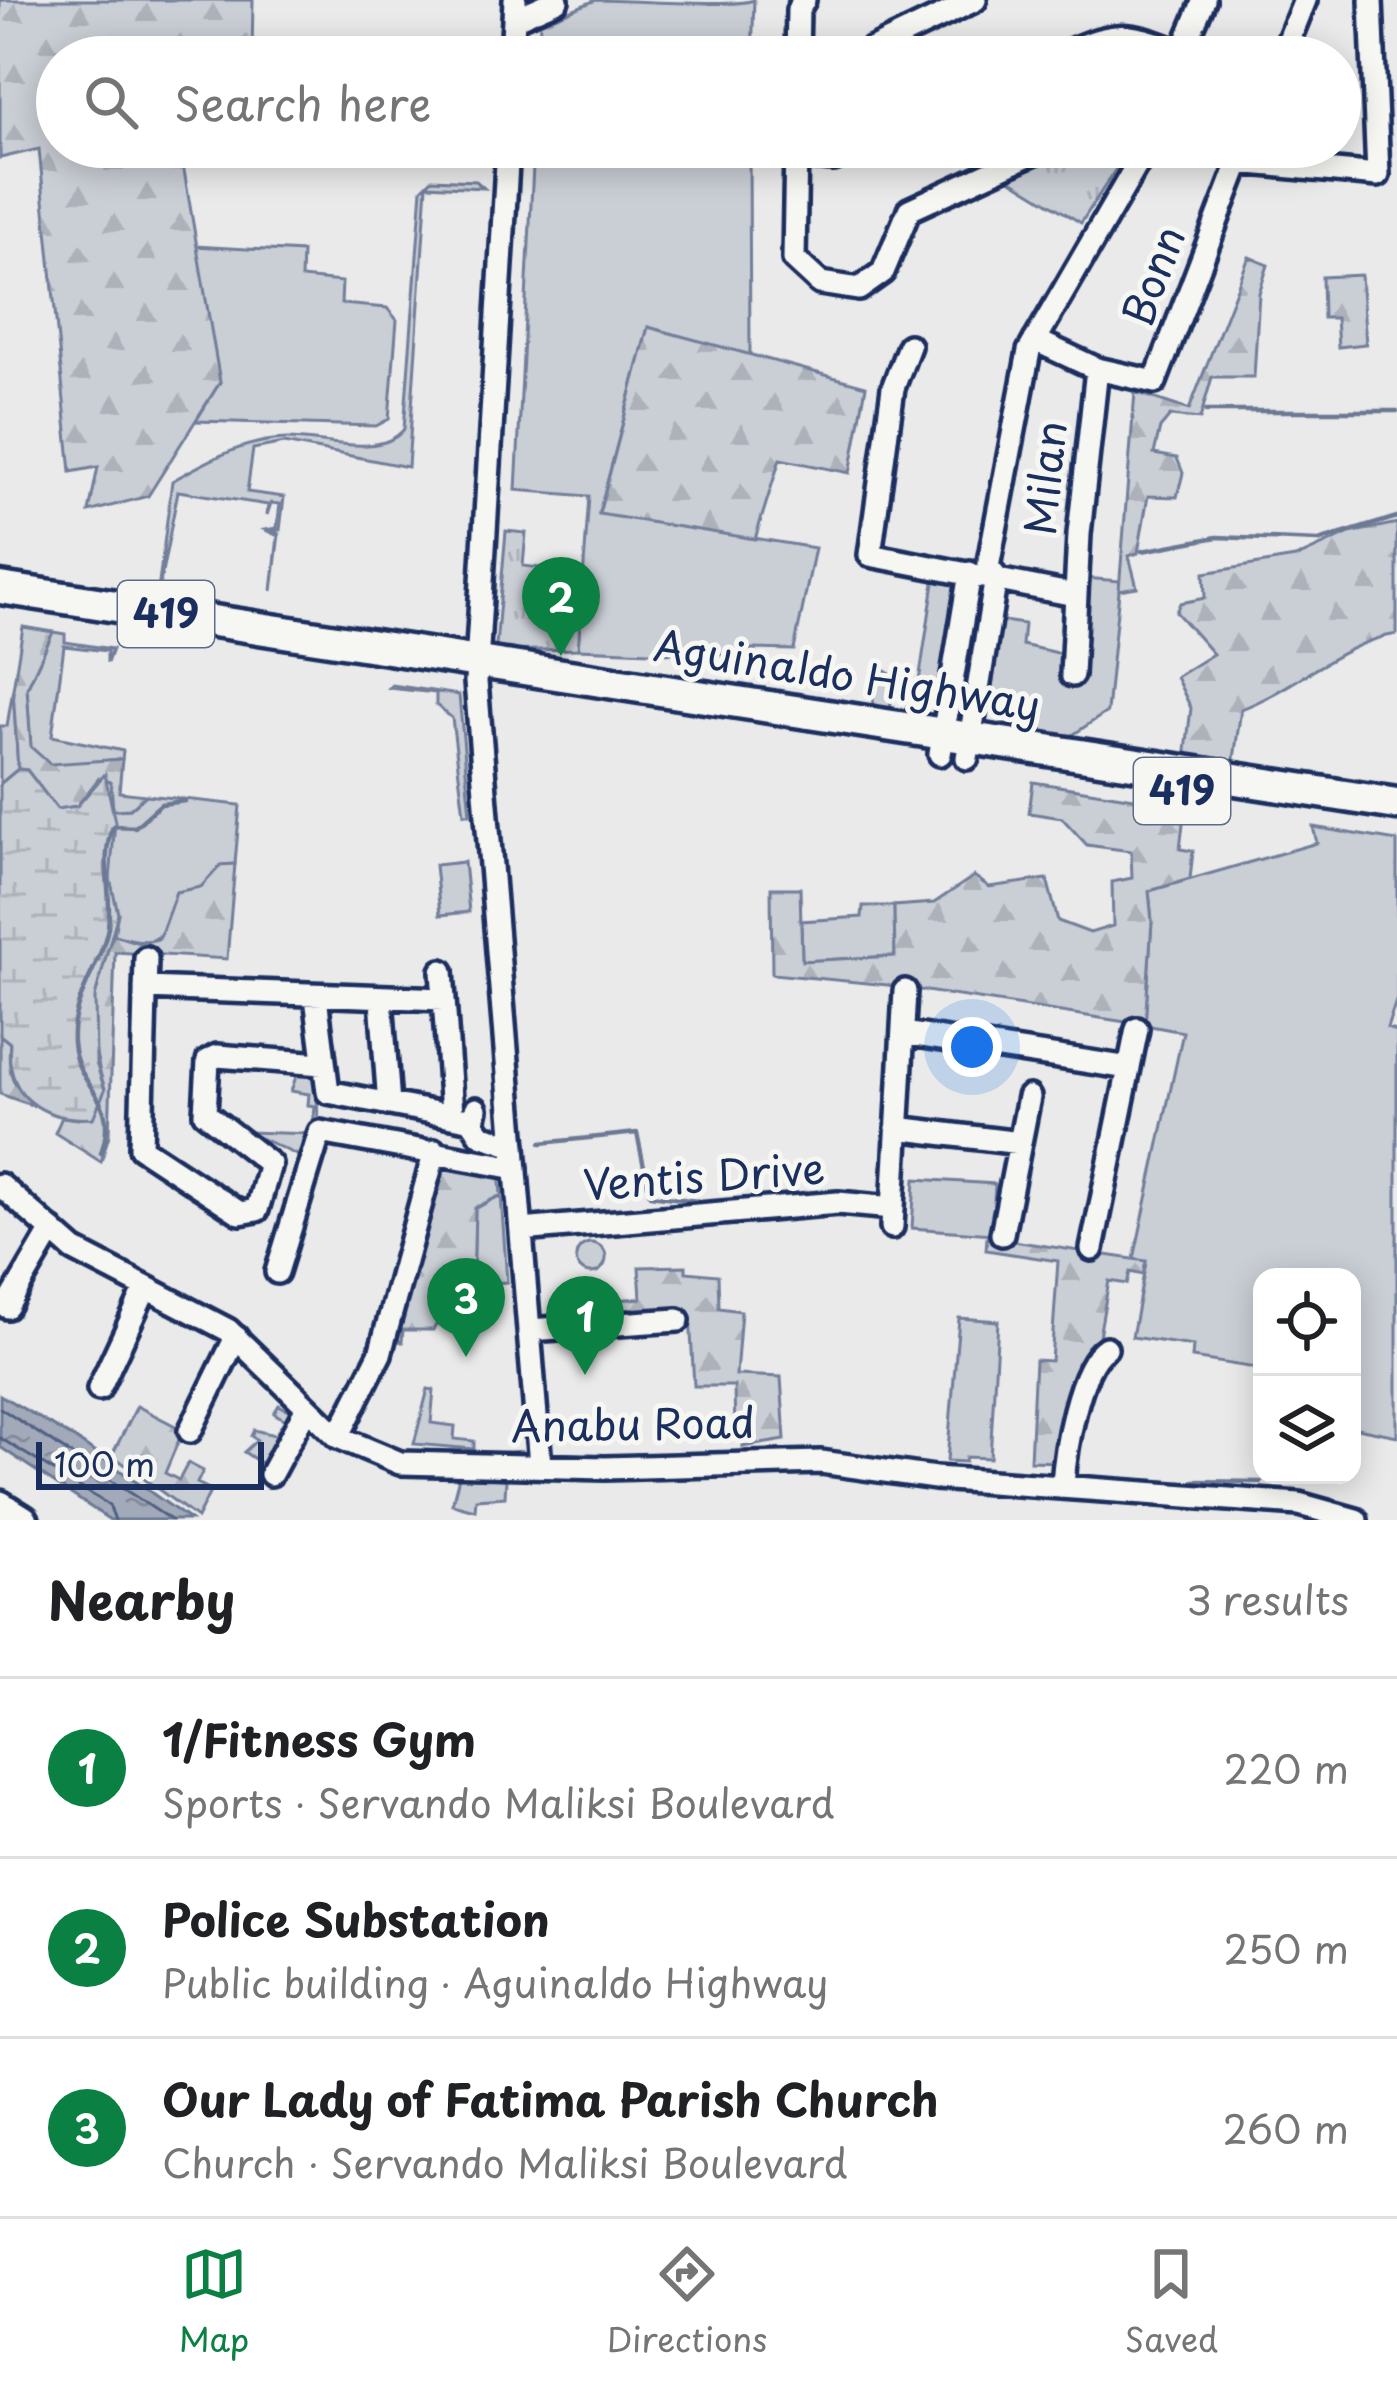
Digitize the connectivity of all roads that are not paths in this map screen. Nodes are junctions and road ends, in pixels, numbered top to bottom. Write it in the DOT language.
graph roads {
  1 [pos="557,0"];
  2 [pos="804,0"];
  3 [pos="976,0"];
  4 [pos="1204,0"];
  5 [pos="1305,0"];
  6 [pos="1371,0"];
  7 [pos="515,9"];
  8 [pos="797,36"];
  9 [pos="900,36"];
  10 [pos="1188,36"];
  11 [pos="1290,36"];
  12 [pos="507,168"];
  13 [pos="796,168"];
  14 [pos="1000,168"];
  15 [pos="1136,168"];
  16 [pos="1237,168"];
  17 [pos="1333,168"];
  18 [pos="1035,340"];
  19 [pos="909,346"];
  20 [pos="1097,369"];
  21 [pos="985,572"];
  22 [pos="0,588"];
  23 [pos="1075,595"];
  24 [pos="0,609"];
  25 [pos="477,672"];
  26 [pos="1072,675"];
  27 [pos="955,746"];
  28 [pos="1397,804"];
  29 [pos="1397,824"];
  30 [pos="146,958"];
  31 [pos="442,970"];
  32 [pos="145,988"];
  33 [pos="905,991"];
  34 [pos="316,997"];
  35 [pos="381,999"];
  36 [pos="444,999"];
  37 [pos="1137,1029"];
  38 [pos="903,1033"];
  39 [pos="322,1064"];
  40 [pos="1129,1068"];
  41 [pos="509,1090"];
  42 [pos="1029,1097"];
  43 [pos="389,1104"];
  44 [pos="467,1114"];
  45 [pos="897,1129"];
  46 [pos="1020,1143"];
  47 [pos="435,1150"];
  48 [pos="515,1157"];
  49 [pos="0,1186"];
  50 [pos="52,1230"];
  51 [pos="521,1230"];
  52 [pos="1002,1234"];
  53 [pos="1092,1249"];
  54 [pos="277,1272"];
  55 [pos="145,1290"];
  56 [pos="8,1307"];
  57 [pos="678,1320"];
  58 [pos="529,1330"];
  59 [pos="236,1337"];
  60 [pos="1106,1348"];
  61 [pos="99,1389"];
  62 [pos="305,1411"];
  63 [pos="190,1431"];
  64 [pos="338,1437"];
  65 [pos="540,1466"];
  66 [pos="272,1474"];
  67 [pos="1064,1485"];
  68 [pos="0,1505"];
  69 [pos="24,1520"];
  70 [pos="1356,1520"];
  1 -- 7 [label="street"];
  2 -- 8 [label="street"];
  3 -- 9 [label="street"];
  4 -- 10 [label="street"];
  5 -- 11 [label="street"];
  6 -- 17 [label="street"];
  12 -- 25 [label="street"];
  13 -- 14 [label="street"];
  15 -- 18 [label="street"];
  16 -- 20 [label="street, Bonn"];
  18 -- 20 [label="street, Bonn"];
  18 -- 21 [label="street"];
  19 -- 21 [label="street, Milan"];
  20 -- 23 [label="street, Milan"];
  21 -- 23 [label="street, Milan"];
  21 -- 27 [label="street"];
  22 -- 25 [label="highway, Aguinaldo Highway / 419"];
  23 -- 26 [label="street, Milan"];
  24 -- 25 [label="highway, Aguinaldo Highway / 419"];
  25 -- 27 [label="highway, Aguinaldo Highway / 419"];
  25 -- 41 [label="street"];
  27 -- 28 [label="highway, Aguinaldo Highway / 419"];
  27 -- 29 [label="highway, Aguinaldo Highway / 419"];
  30 -- 32 [label="street"];
  31 -- 36 [label="street"];
  32 -- 34 [label="street"];
  32 -- 39 [label="street"];
  33 -- 38 [label="street"];
  34 -- 35 [label="street"];
  34 -- 39 [label="street"];
  35 -- 36 [label="street"];
  35 -- 43 [label="street"];
  36 -- 44 [label="street"];
  37 -- 40 [label="street"];
  38 -- 40 [label="street"];
  38 -- 45 [label="street"];
  39 -- 43 [label="street"];
  40 -- 53 [label="street"];
  41 -- 44 [label="street"];
  41 -- 48 [label="street"];
  42 -- 46 [label="street"];
  43 -- 44 [label="street"];
  44 -- 48 [label="street"];
  45 -- 46 [label="street"];
  45 -- 51 [label="street, Ventis Drive"];
  46 -- 52 [label="street"];
  47 -- 48 [label="street"];
  47 -- 54 [label="street"];
  47 -- 64 [label="street"];
  48 -- 51 [label="street"];
  49 -- 50 [label="street, Anabu Road"];
  50 -- 55 [label="street, Anabu Road"];
  50 -- 56 [label="street"];
  51 -- 58 [label="street"];
  55 -- 59 [label="street, Anabu Road"];
  55 -- 61 [label="street"];
  57 -- 58 [label="street"];
  58 -- 65 [label="street"];
  59 -- 62 [label="street, Anabu Road"];
  59 -- 63 [label="street"];
  60 -- 67 [label="street"];
  62 -- 64 [label="street, Anabu Road"];
  62 -- 66 [label="street"];
  64 -- 65 [label="street, Anabu Road"];
  65 -- 67 [label="street, Anabu Road"];
  67 -- 70 [label="street, Anabu Road"];
  68 -- 69 [label="main road"];
}
